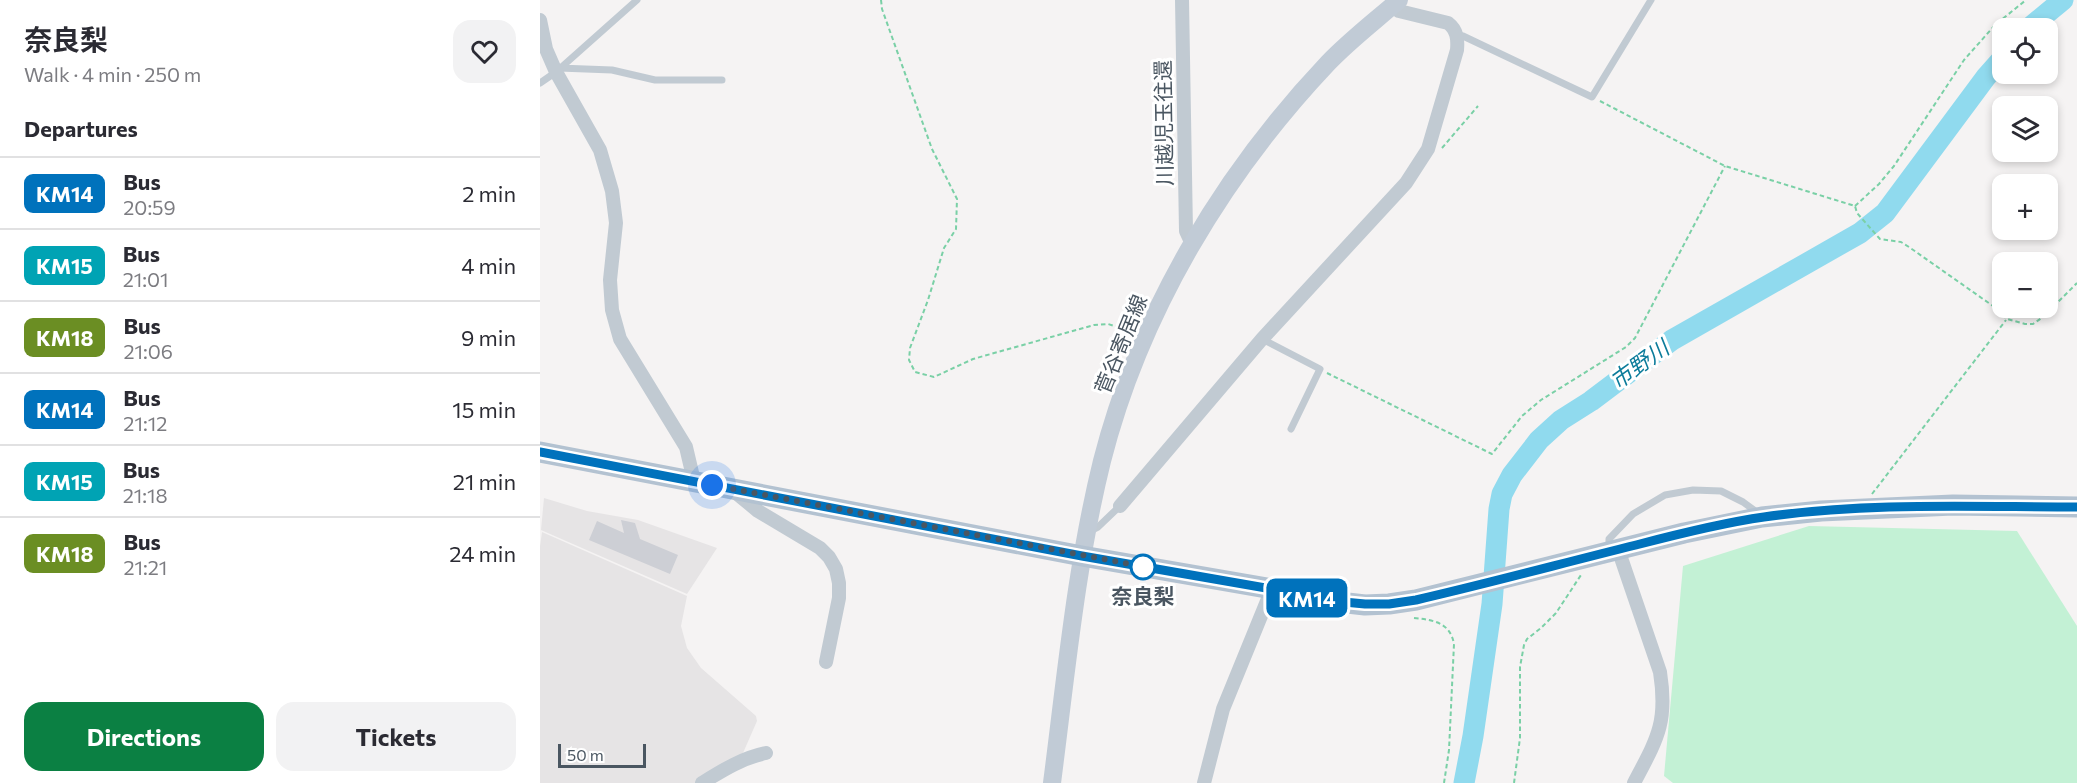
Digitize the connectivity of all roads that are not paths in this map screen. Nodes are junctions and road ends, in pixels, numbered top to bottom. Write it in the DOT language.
graph roads {
  1 [pos="637,0"];
  2 [pos="1651,0"];
  3 [pos="1181,2"];
  4 [pos="1396,3"];
  5 [pos="540,20"];
  6 [pos="1457,35"];
  7 [pos="558,70"];
  8 [pos="722,80"];
  9 [pos="540,83"];
  10 [pos="1192,244"];
  11 [pos="1262,339"];
  12 [pos="1291,429"];
  13 [pos="540,452"];
  14 [pos="694,481"];
  15 [pos="731,488"];
  16 [pos="1120,506"];
  17 [pos="2077,507"];
  18 [pos="1762,517"];
  19 [pos="1087,531"];
  20 [pos="1607,551"];
  21 [pos="1082,556"];
  22 [pos="1272,589"];
  23 [pos="826,662"];
  24 [pos="766,753"];
  25 [pos="702,783"];
  26 [pos="1052,783"];
  27 [pos="1204,783"];
  28 [pos="1634,783"];
  1 -- 7 [label="lane"];
  2 -- 6 [label="lane"];
  3 -- 10 [label="street, 川越児玉往還"];
  4 -- 6 [label="street"];
  4 -- 10 [label="main road, 菅谷寄居線"];
  5 -- 7 [label="street"];
  6 -- 11 [label="street"];
  7 -- 8 [label="lane"];
  7 -- 9 [label="lane"];
  7 -- 14 [label="street"];
  10 -- 19 [label="main road, 菅谷寄居線"];
  11 -- 12 [label="lane"];
  11 -- 16 [label="street"];
  13 -- 14 [label="main road"];
  14 -- 15 [label="main road"];
  15 -- 21 [label="main road"];
  15 -- 23 [label="street"];
  16 -- 19 [label="lane"];
  17 -- 18 [label="main road"];
  18 -- 20 [label="main road"];
  18 -- 20 [label="lane"];
  19 -- 21 [label="main road, 菅谷寄居線"];
  20 -- 22 [label="main road"];
  20 -- 28 [label="street"];
  21 -- 22 [label="main road"];
  21 -- 26 [label="main road, 菅谷寄居線"];
  22 -- 27 [label="street"];
  24 -- 25 [label="street"];
}
